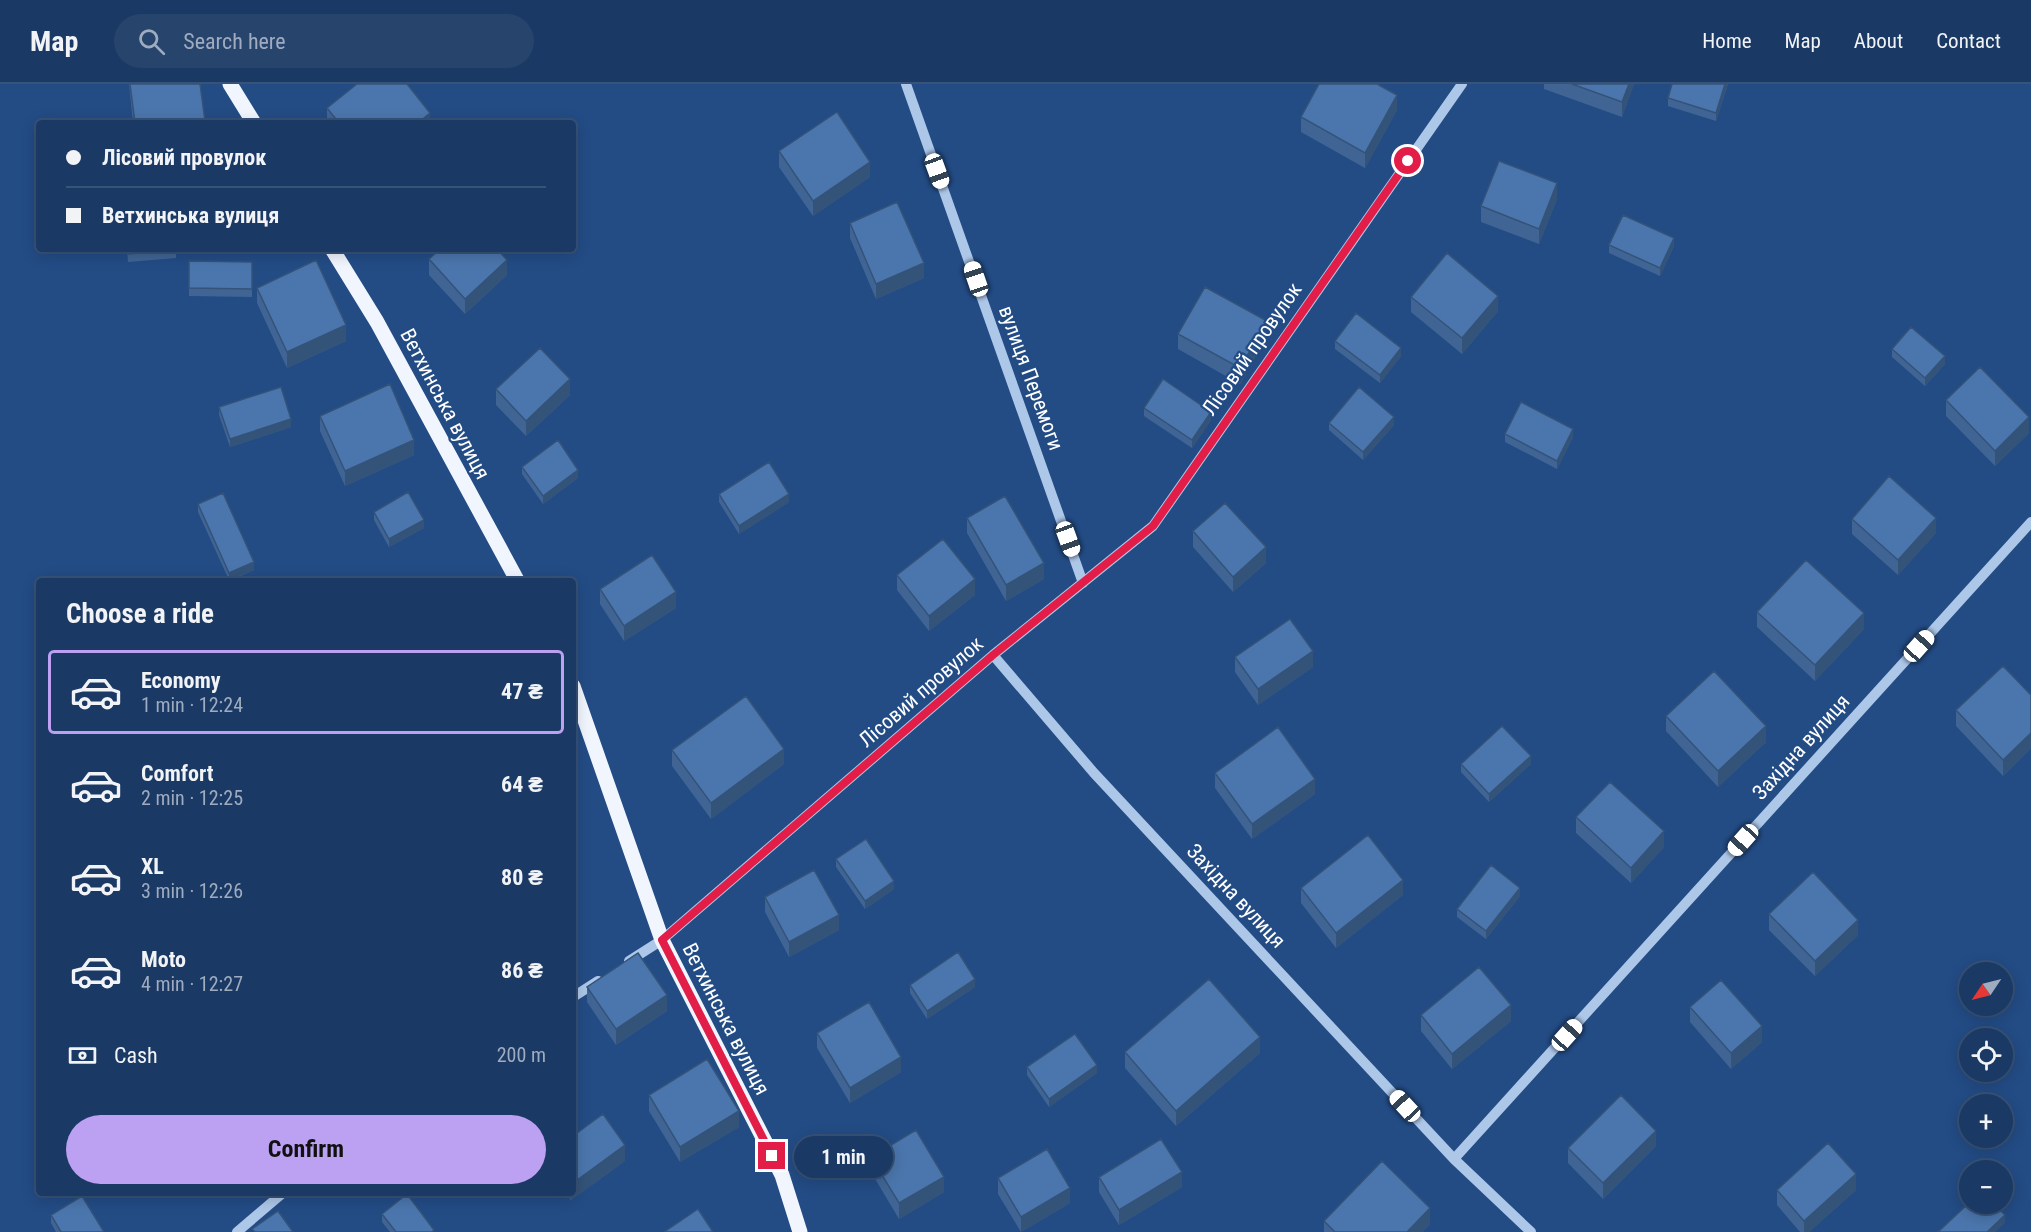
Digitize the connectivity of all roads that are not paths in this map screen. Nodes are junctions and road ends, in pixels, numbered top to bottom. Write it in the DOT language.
graph roads {
  1 [pos="230,84"];
  2 [pos="906,84"];
  3 [pos="1462,84"];
  4 [pos="252,120"];
  5 [pos="334,252"];
  6 [pos="2031,522"];
  7 [pos="516,578"];
  8 [pos="1083,583"];
  9 [pos="993,655"];
  10 [pos="576,695"];
  11 [pos="662,940"];
  12 [pos="622,965"];
  13 [pos="603,978"];
  14 [pos="576,995"];
  15 [pos="1455,1159"];
  16 [pos="279,1196"];
  17 [pos="237,1232"];
  18 [pos="800,1232"];
  19 [pos="1531,1232"];
  1 -- 4 [label="main road"];
  2 -- 8 [label="street, вулиця Перемоги"];
  3 -- 8 [label="street, Лісовий провулок"];
  5 -- 7 [label="main road, Ветхинська вулиця"];
  6 -- 15 [label="street, Західна вулиця"];
  8 -- 9 [label="street, Лісовий провулок"];
  9 -- 11 [label="street, Лісовий провулок"];
  9 -- 15 [label="street, Західна вулиця"];
  10 -- 11 [label="main road, Ветхинська вулиця"];
  11 -- 12 [label="street, Лісовий провулок"];
  11 -- 18 [label="main road, Ветхинська вулиця"];
  13 -- 14 [label="street"];
  15 -- 19 [label="street, Західна вулиця"];
  16 -- 17 [label="street"];
}
